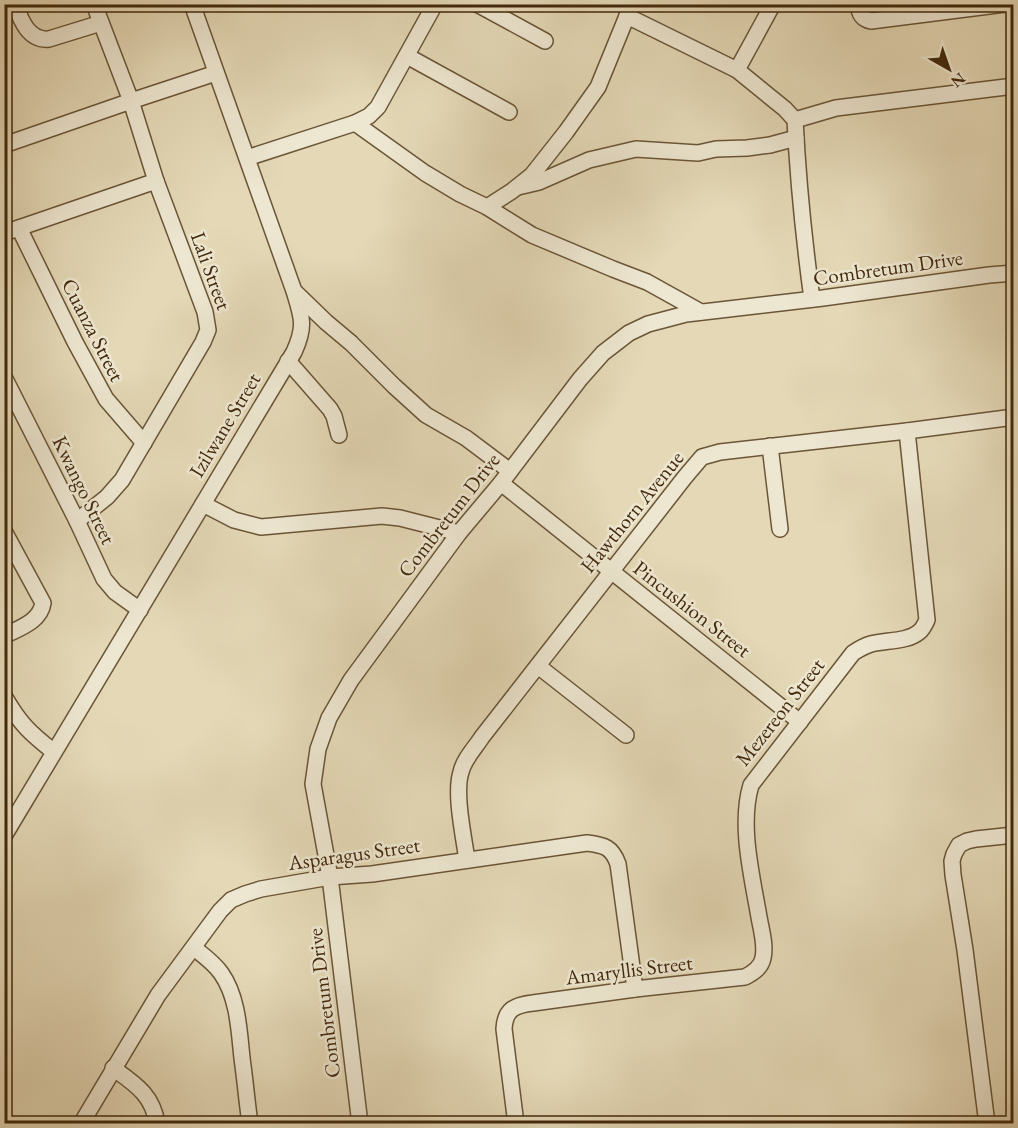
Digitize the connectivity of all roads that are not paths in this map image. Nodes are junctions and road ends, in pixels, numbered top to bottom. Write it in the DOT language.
graph roads {
  1 [pos="15,4"];
  2 [pos="94,4"];
  3 [pos="192,4"];
  4 [pos="435,4"];
  5 [pos="477,4"];
  6 [pos="773,4"];
  7 [pos="858,4"];
  8 [pos="1005,4"];
  9 [pos="630,10"];
  10 [pos="100,23"];
  11 [pos="545,41"];
  12 [pos="406,56"];
  13 [pos="737,70"];
  14 [pos="216,73"];
  15 [pos="1014,86"];
  16 [pos="131,101"];
  17 [pos="509,112"];
  18 [pos="790,115"];
  19 [pos="355,123"];
  20 [pos="796,138"];
  21 [pos="4,145"];
  22 [pos="247,158"];
  23 [pos="156,181"];
  24 [pos="518,187"];
  25 [pos="487,207"];
  26 [pos="12,231"];
  27 [pos="1014,273"];
  28 [pos="294,291"];
  29 [pos="812,299"];
  30 [pos="701,312"];
  31 [pos="288,361"];
  32 [pos="4,377"];
  33 [pos="1014,417"];
  34 [pos="907,431"];
  35 [pos="339,435"];
  36 [pos="144,443"];
  37 [pos="770,447"];
  38 [pos="505,477"];
  39 [pos="203,504"];
  40 [pos="77,521"];
  41 [pos="780,529"];
  42 [pos="4,531"];
  43 [pos="459,533"];
  44 [pos="611,572"];
  45 [pos="140,610"];
  46 [pos="4,636"];
  47 [pos="538,666"];
  48 [pos="4,696"];
  49 [pos="800,722"];
  50 [pos="626,735"];
  51 [pos="54,753"];
  52 [pos="1014,835"];
  53 [pos="4,836"];
  54 [pos="467,860"];
  55 [pos="330,877"];
  56 [pos="194,948"];
  57 [pos="754,972"];
  58 [pos="635,989"];
  59 [pos="113,1068"];
  60 [pos="81,1124"];
  61 [pos="158,1124"];
  62 [pos="250,1124"];
  63 [pos="360,1124"];
  64 [pos="516,1124"];
  65 [pos="987,1124"];
  1 -- 10 [label="street"];
  2 -- 10 [label="street, Lali Street"];
  3 -- 14 [label="street, Izilwane Street"];
  4 -- 12 [label="street"];
  5 -- 11 [label="street"];
  6 -- 13 [label="street"];
  7 -- 8 [label="street"];
  9 -- 13 [label="street"];
  9 -- 24 [label="street"];
  10 -- 16 [label="street, Lali Street"];
  12 -- 17 [label="street"];
  12 -- 19 [label="street"];
  13 -- 18 [label="street"];
  14 -- 16 [label="street"];
  14 -- 22 [label="street, Izilwane Street"];
  15 -- 18 [label="street"];
  16 -- 21 [label="street"];
  16 -- 23 [label="street, Lali Street"];
  18 -- 20 [label="street"];
  19 -- 22 [label="street"];
  19 -- 25 [label="street"];
  20 -- 24 [label="street"];
  20 -- 29 [label="street"];
  22 -- 28 [label="street, Izilwane Street"];
  23 -- 26 [label="street"];
  23 -- 36 [label="street, Lali Street"];
  24 -- 25 [label="street"];
  25 -- 30 [label="street"];
  26 -- 36 [label="street, Cuanza Street"];
  27 -- 29 [label="street, Combretum Drive"];
  28 -- 31 [label="street, Izilwane Street"];
  28 -- 38 [label="street, Pincushion Street"];
  29 -- 30 [label="street, Combretum Drive"];
  30 -- 38 [label="street, Combretum Drive"];
  31 -- 35 [label="street"];
  31 -- 39 [label="street, Izilwane Street"];
  32 -- 40 [label="street, Kwango Street"];
  33 -- 34 [label="street, Hawthorn Avenue"];
  34 -- 37 [label="street, Hawthorn Avenue"];
  34 -- 49 [label="street, Mezereon Street"];
  36 -- 40 [label="street, Lali Street"];
  37 -- 41 [label="street"];
  37 -- 44 [label="street, Hawthorn Avenue"];
  38 -- 43 [label="street, Combretum Drive"];
  38 -- 44 [label="street, Pincushion Street"];
  39 -- 43 [label="street"];
  39 -- 45 [label="street, Izilwane Street"];
  40 -- 45 [label="street, Kwango Street"];
  42 -- 46 [label="street"];
  43 -- 55 [label="street, Combretum Drive"];
  44 -- 47 [label="street, Hawthorn Avenue"];
  44 -- 49 [label="street, Pincushion Street"];
  45 -- 51 [label="street, Izilwane Street"];
  47 -- 50 [label="street"];
  47 -- 54 [label="street, Hawthorn Avenue"];
  48 -- 51 [label="street"];
  49 -- 57 [label="street, Mezereon Street"];
  51 -- 53 [label="street, Izilwane Street"];
  52 -- 65 [label="street"];
  54 -- 55 [label="street, Asparagus Street"];
  54 -- 58 [label="street, Asparagus Street"];
  55 -- 56 [label="street, Asparagus Street"];
  55 -- 63 [label="street, Combretum Drive"];
  56 -- 59 [label="street, Asparagus Street"];
  56 -- 62 [label="street"];
  57 -- 58 [label="street, Amaryllis Street"];
  58 -- 64 [label="street, Amaryllis Street"];
  59 -- 60 [label="street, Asparagus Street"];
  59 -- 61 [label="street"];
}
